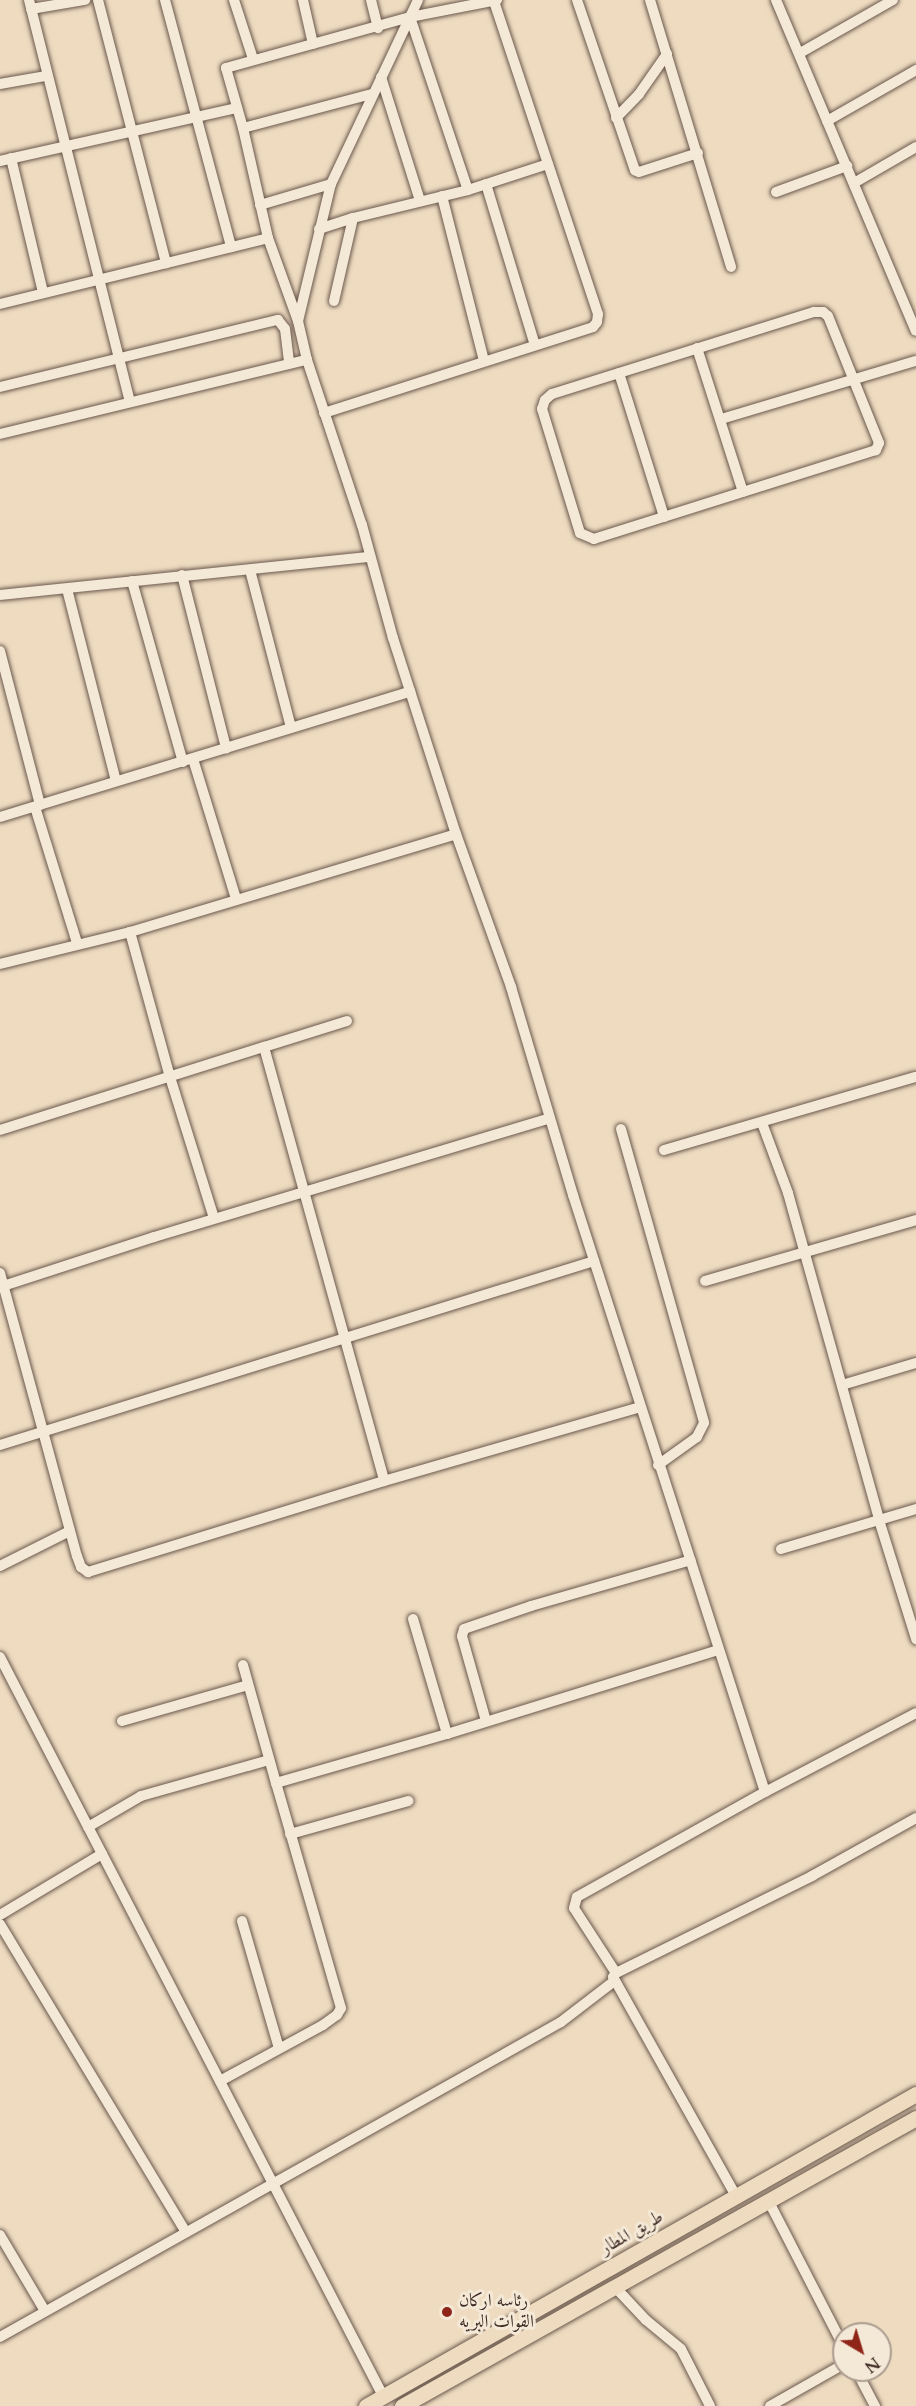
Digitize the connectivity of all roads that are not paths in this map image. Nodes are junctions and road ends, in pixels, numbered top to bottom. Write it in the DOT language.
graph roads {
  1 [pos="85,0"];
  2 [pos="98,0"];
  3 [pos="165,0"];
  4 [pos="234,0"];
  5 [pos="303,0"];
  6 [pos="371,0"];
  7 [pos="418,0"];
  8 [pos="496,0"];
  9 [pos="577,0"];
  10 [pos="650,0"];
  11 [pos="776,0"];
  12 [pos="892,0"];
  13 [pos="30,4"];
  14 [pos="410,17"];
  15 [pos="378,27"];
  16 [pos="314,44"];
  17 [pos="800,53"];
  18 [pos="667,54"];
  19 [pos="253,59"];
  20 [pos="916,70"];
  21 [pos="46,76"];
  22 [pos="381,77"];
  23 [pos="0,84"];
  24 [pos="372,94"];
  25 [pos="237,108"];
  26 [pos="197,118"];
  27 [pos="616,118"];
  28 [pos="827,120"];
  29 [pos="243,128"];
  30 [pos="133,132"];
  31 [pos="65,146"];
  32 [pos="916,147"];
  33 [pos="698,153"];
  34 [pos="6,160"];
  35 [pos="548,164"];
  36 [pos="847,166"];
  37 [pos="854,183"];
  38 [pos="331,184"];
  39 [pos="486,184"];
  40 [pos="468,190"];
  41 [pos="776,192"];
  42 [pos="442,196"];
  43 [pos="420,201"];
  44 [pos="260,205"];
  45 [pos="353,218"];
  46 [pos="319,229"];
  47 [pos="268,238"];
  48 [pos="231,247"];
  49 [pos="166,263"];
  50 [pos="731,267"];
  51 [pos="99,279"];
  52 [pos="43,292"];
  53 [pos="334,301"];
  54 [pos="0,304"];
  55 [pos="298,321"];
  56 [pos="916,329"];
  57 [pos="535,345"];
  58 [pos="697,348"];
  59 [pos="119,358"];
  60 [pos="307,360"];
  61 [pos="484,361"];
  62 [pos="916,361"];
  63 [pos="289,364"];
  64 [pos="619,373"];
  65 [pos="854,380"];
  66 [pos="0,387"];
  67 [pos="130,402"];
  68 [pos="324,413"];
  69 [pos="721,419"];
  70 [pos="0,434"];
  71 [pos="743,492"];
  72 [pos="664,517"];
  73 [pos="370,556"];
  74 [pos="250,570"];
  75 [pos="182,575"];
  76 [pos="132,581"];
  77 [pos="67,589"];
  78 [pos="0,595"];
  79 [pos="0,651"];
  80 [pos="410,692"];
  81 [pos="291,727"];
  82 [pos="226,748"];
  83 [pos="188,760"];
  84 [pos="116,781"];
  85 [pos="38,806"];
  86 [pos="0,817"];
  87 [pos="456,834"];
  88 [pos="236,899"];
  89 [pos="130,932"];
  90 [pos="78,944"];
  91 [pos="0,963"];
  92 [pos="347,1022"];
  93 [pos="264,1047"];
  94 [pos="170,1077"];
  95 [pos="916,1077"];
  96 [pos="550,1118"];
  97 [pos="762,1123"];
  98 [pos="621,1129"];
  99 [pos="0,1130"];
  100 [pos="664,1150"];
  101 [pos="305,1192"];
  102 [pos="214,1218"];
  103 [pos="916,1220"];
  104 [pos="804,1253"];
  105 [pos="594,1261"];
  106 [pos="0,1273"];
  107 [pos="705,1281"];
  108 [pos="2,1286"];
  109 [pos="345,1336"];
  110 [pos="916,1363"];
  111 [pos="842,1385"];
  112 [pos="640,1407"];
  113 [pos="43,1432"];
  114 [pos="0,1445"];
  115 [pos="658,1465"];
  116 [pos="384,1481"];
  117 [pos="916,1509"];
  118 [pos="879,1520"];
  119 [pos="70,1531"];
  120 [pos="782,1548"];
  121 [pos="691,1560"];
  122 [pos="0,1566"];
  123 [pos="412,1619"];
  124 [pos="916,1639"];
  125 [pos="718,1650"];
  126 [pos="0,1657"];
  127 [pos="243,1665"];
  128 [pos="248,1684"];
  129 [pos="916,1713"];
  130 [pos="122,1721"];
  131 [pos="486,1721"];
  132 [pos="447,1734"];
  133 [pos="269,1760"];
  134 [pos="276,1784"];
  135 [pos="765,1792"];
  136 [pos="408,1801"];
  137 [pos="916,1818"];
  138 [pos="88,1827"];
  139 [pos="290,1834"];
  140 [pos="102,1854"];
  141 [pos="0,1915"];
  142 [pos="242,1921"];
  143 [pos="0,1924"];
  144 [pos="615,1977"];
  145 [pos="279,2048"];
  146 [pos="220,2081"];
  147 [pos="916,2094"];
  148 [pos="916,2118"];
  149 [pos="273,2182"];
  150 [pos="736,2196"];
  151 [pos="769,2202"];
  152 [pos="186,2232"];
  153 [pos="0,2235"];
  154 [pos="615,2287"];
  155 [pos="45,2311"];
  156 [pos="832,2324"];
  157 [pos="0,2337"];
  158 [pos="832,2371"];
  159 [pos="861,2382"];
  160 [pos="383,2396"];
  161 [pos="870,2405"];
  162 [pos="366,2406"];
  163 [pos="402,2406"];
  164 [pos="710,2406"];
  165 [pos="770,2406"];
  1 -- 13 [label="street"];
  2 -- 30 [label="street"];
  3 -- 26 [label="street"];
  4 -- 19 [label="street"];
  5 -- 16 [label="street"];
  6 -- 15 [label="street"];
  7 -- 14 [label="street"];
  8 -- 14 [label="street"];
  8 -- 35 [label="street"];
  9 -- 27 [label="street"];
  10 -- 18 [label="street"];
  11 -- 17 [label="street"];
  12 -- 17 [label="street"];
  13 -- 21 [label="street"];
  14 -- 15 [label="street"];
  14 -- 22 [label="street"];
  14 -- 40 [label="street"];
  15 -- 16 [label="street"];
  16 -- 19 [label="street"];
  17 -- 28 [label="street"];
  18 -- 27 [label="street"];
  18 -- 33 [label="street"];
  19 -- 25 [label="street"];
  20 -- 28 [label="street"];
  21 -- 23 [label="street"];
  21 -- 31 [label="street"];
  22 -- 24 [label="street"];
  22 -- 43 [label="street"];
  24 -- 29 [label="street"];
  24 -- 38 [label="street"];
  25 -- 26 [label="street"];
  25 -- 29 [label="street"];
  26 -- 30 [label="street"];
  26 -- 48 [label="street"];
  27 -- 33 [label="street"];
  28 -- 36 [label="street"];
  29 -- 44 [label="street"];
  30 -- 31 [label="street"];
  30 -- 49 [label="street"];
  31 -- 34 [label="street"];
  31 -- 51 [label="street"];
  32 -- 37 [label="street"];
  33 -- 50 [label="street"];
  34 -- 52 [label="street"];
  35 -- 39 [label="street"];
  35 -- 57 [label="street"];
  36 -- 37 [label="street"];
  36 -- 41 [label="street"];
  37 -- 56 [label="street"];
  38 -- 44 [label="street"];
  38 -- 46 [label="street"];
  39 -- 40 [label="street"];
  39 -- 57 [label="street"];
  40 -- 42 [label="street"];
  42 -- 43 [label="street"];
  42 -- 61 [label="street"];
  43 -- 45 [label="street"];
  44 -- 47 [label="street"];
  45 -- 46 [label="street"];
  45 -- 53 [label="street"];
  46 -- 55 [label="street"];
  47 -- 48 [label="street"];
  47 -- 55 [label="street"];
  48 -- 49 [label="street"];
  49 -- 51 [label="street"];
  51 -- 52 [label="street"];
  51 -- 59 [label="street"];
  52 -- 54 [label="street"];
  55 -- 60 [label="street"];
  57 -- 61 [label="street"];
  58 -- 64 [label="street"];
  58 -- 65 [label="street"];
  58 -- 69 [label="street"];
  59 -- 63 [label="street"];
  59 -- 66 [label="street"];
  59 -- 67 [label="street"];
  60 -- 63 [label="street"];
  60 -- 68 [label="street"];
  61 -- 68 [label="street"];
  62 -- 65 [label="street"];
  63 -- 67 [label="street"];
  64 -- 72 [label="street"];
  64 -- 72 [label="street"];
  65 -- 69 [label="street"];
  65 -- 71 [label="street"];
  67 -- 70 [label="street"];
  68 -- 73 [label="street"];
  69 -- 71 [label="street"];
  71 -- 72 [label="street"];
  73 -- 74 [label="street"];
  73 -- 80 [label="street"];
  74 -- 75 [label="street"];
  74 -- 81 [label="street"];
  75 -- 76 [label="street"];
  75 -- 82 [label="street"];
  76 -- 77 [label="street"];
  76 -- 83 [label="street"];
  77 -- 78 [label="street"];
  77 -- 84 [label="street"];
  79 -- 85 [label="street"];
  80 -- 81 [label="street"];
  80 -- 87 [label="street"];
  81 -- 82 [label="street"];
  82 -- 83 [label="street"];
  83 -- 84 [label="street"];
  83 -- 88 [label="street"];
  84 -- 85 [label="street"];
  85 -- 86 [label="street"];
  85 -- 90 [label="street"];
  87 -- 88 [label="street"];
  87 -- 96 [label="street"];
  88 -- 89 [label="street"];
  89 -- 90 [label="street"];
  89 -- 94 [label="street"];
  90 -- 91 [label="street"];
  92 -- 93 [label="street"];
  93 -- 94 [label="street"];
  93 -- 101 [label="street"];
  94 -- 99 [label="street"];
  94 -- 102 [label="street"];
  95 -- 97 [label="street"];
  96 -- 101 [label="street"];
  96 -- 105 [label="street"];
  97 -- 100 [label="street"];
  97 -- 104 [label="street"];
  98 -- 115 [label="street"];
  101 -- 102 [label="street"];
  101 -- 109 [label="street"];
  102 -- 108 [label="street"];
  103 -- 104 [label="street"];
  104 -- 107 [label="street"];
  104 -- 111 [label="street"];
  105 -- 109 [label="street"];
  105 -- 112 [label="street"];
  106 -- 108 [label="street"];
  108 -- 113 [label="street"];
  109 -- 113 [label="street"];
  109 -- 116 [label="street"];
  110 -- 111 [label="street"];
  111 -- 118 [label="street"];
  112 -- 115 [label="street"];
  112 -- 116 [label="street"];
  113 -- 114 [label="street"];
  113 -- 119 [label="street"];
  115 -- 121 [label="street"];
  116 -- 119 [label="street"];
  117 -- 118 [label="street"];
  118 -- 120 [label="street"];
  118 -- 124 [label="street"];
  119 -- 122 [label="street"];
  121 -- 125 [label="street"];
  121 -- 131 [label="street"];
  123 -- 132 [label="street"];
  125 -- 131 [label="street"];
  125 -- 135 [label="street"];
  126 -- 138 [label="street"];
  127 -- 128 [label="street"];
  128 -- 130 [label="street"];
  128 -- 133 [label="street"];
  129 -- 135 [label="street"];
  131 -- 132 [label="street"];
  132 -- 134 [label="street"];
  133 -- 134 [label="street"];
  133 -- 138 [label="street"];
  134 -- 139 [label="street"];
  135 -- 144 [label="street"];
  136 -- 139 [label="street"];
  137 -- 144 [label="street"];
  138 -- 140 [label="street"];
  139 -- 145 [label="street"];
  140 -- 141 [label="street"];
  140 -- 146 [label="street"];
  142 -- 145 [label="street"];
  143 -- 152 [label="street"];
  144 -- 149 [label="street"];
  144 -- 150 [label="street"];
  145 -- 146 [label="street"];
  146 -- 149 [label="street"];
  147 -- 150 [label="highway, طريق المطار"];
  148 -- 151 [label="highway"];
  149 -- 152 [label="street"];
  149 -- 160 [label="street"];
  150 -- 160 [label="highway, طريق المطار"];
  151 -- 154 [label="highway"];
  151 -- 156 [label="street"];
  152 -- 155 [label="street"];
  153 -- 155 [label="street"];
  154 -- 163 [label="highway"];
  154 -- 164 [label="street"];
  155 -- 157 [label="street"];
  158 -- 165 [label="street"];
  159 -- 161 [label="street"];
  160 -- 162 [label="highway, طريق المطار"];
}
